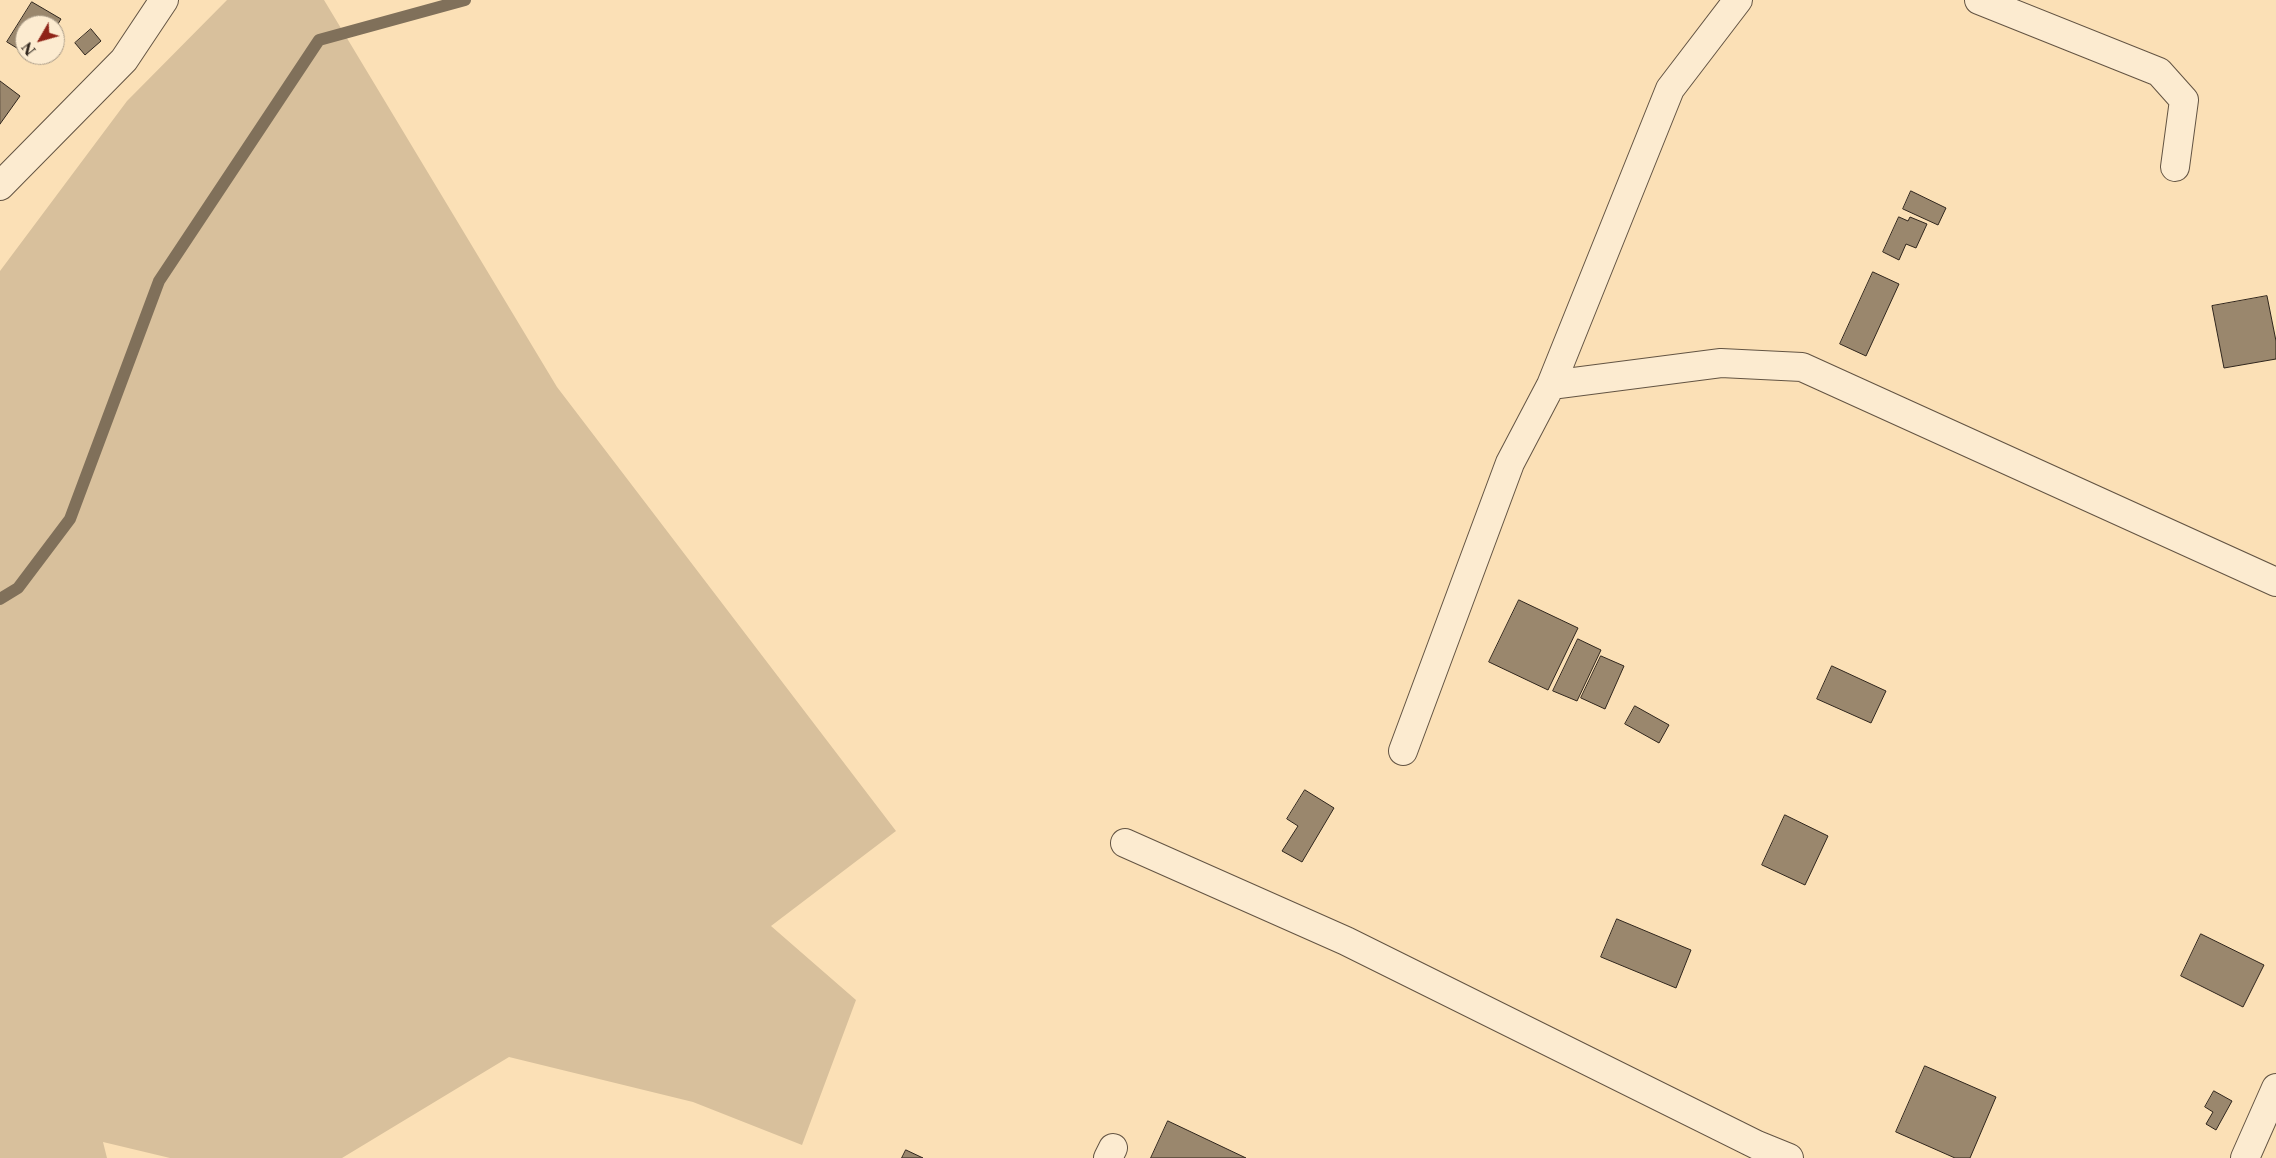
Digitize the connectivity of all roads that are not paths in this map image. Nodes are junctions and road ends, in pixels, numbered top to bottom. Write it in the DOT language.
graph roads {
  1 [pos="164,0"];
  2 [pos="1738,0"];
  3 [pos="1979,0"];
  4 [pos="2175,167"];
  5 [pos="0,186"];
  6 [pos="1552,385"];
  7 [pos="2276,582"];
  8 [pos="1404,751"];
  9 [pos="1125,843"];
  10 [pos="2276,1088"];
  11 [pos="1754,1152"];
  12 [pos="1789,1158"];
  13 [pos="2245,1158"];
  1 -- 5 [label="street"];
  2 -- 6 [label="street"];
  3 -- 4 [label="street"];
  6 -- 7 [label="street"];
  6 -- 8 [label="street"];
  9 -- 11 [label="street"];
  10 -- 13 [label="street"];
  11 -- 12 [label="street"];
}
